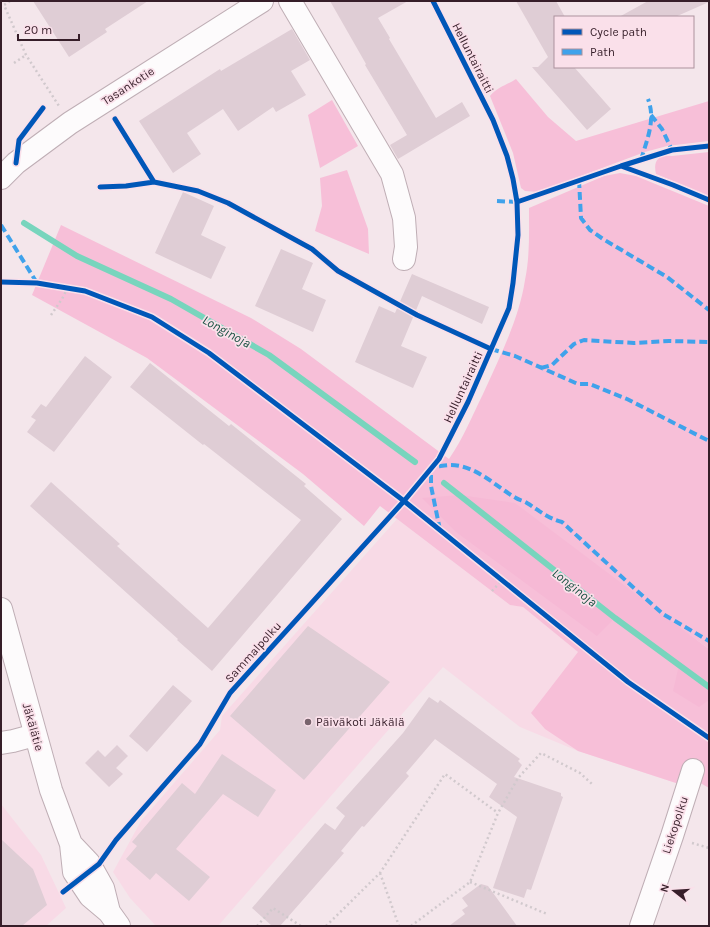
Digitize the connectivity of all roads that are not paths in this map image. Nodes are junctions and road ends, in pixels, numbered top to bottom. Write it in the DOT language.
graph roads {
  1 [pos="261,1"];
  2 [pos="290,1"];
  3 [pos="1,178"];
  4 [pos="404,259"];
  5 [pos="1,609"];
  6 [pos="35,735"];
  7 [pos="1,743"];
  8 [pos="692,770"];
  9 [pos="114,919"];
  10 [pos="641,926"];
  1 -- 3 [label="street, Tasankotie"];
  2 -- 4 [label="street"];
  5 -- 6 [label="street, Jäkälätie"];
  6 -- 7 [label="street"];
  6 -- 9 [label="street, Jäkälätie"];
  8 -- 10 [label="street, Liekopolku"];
}
